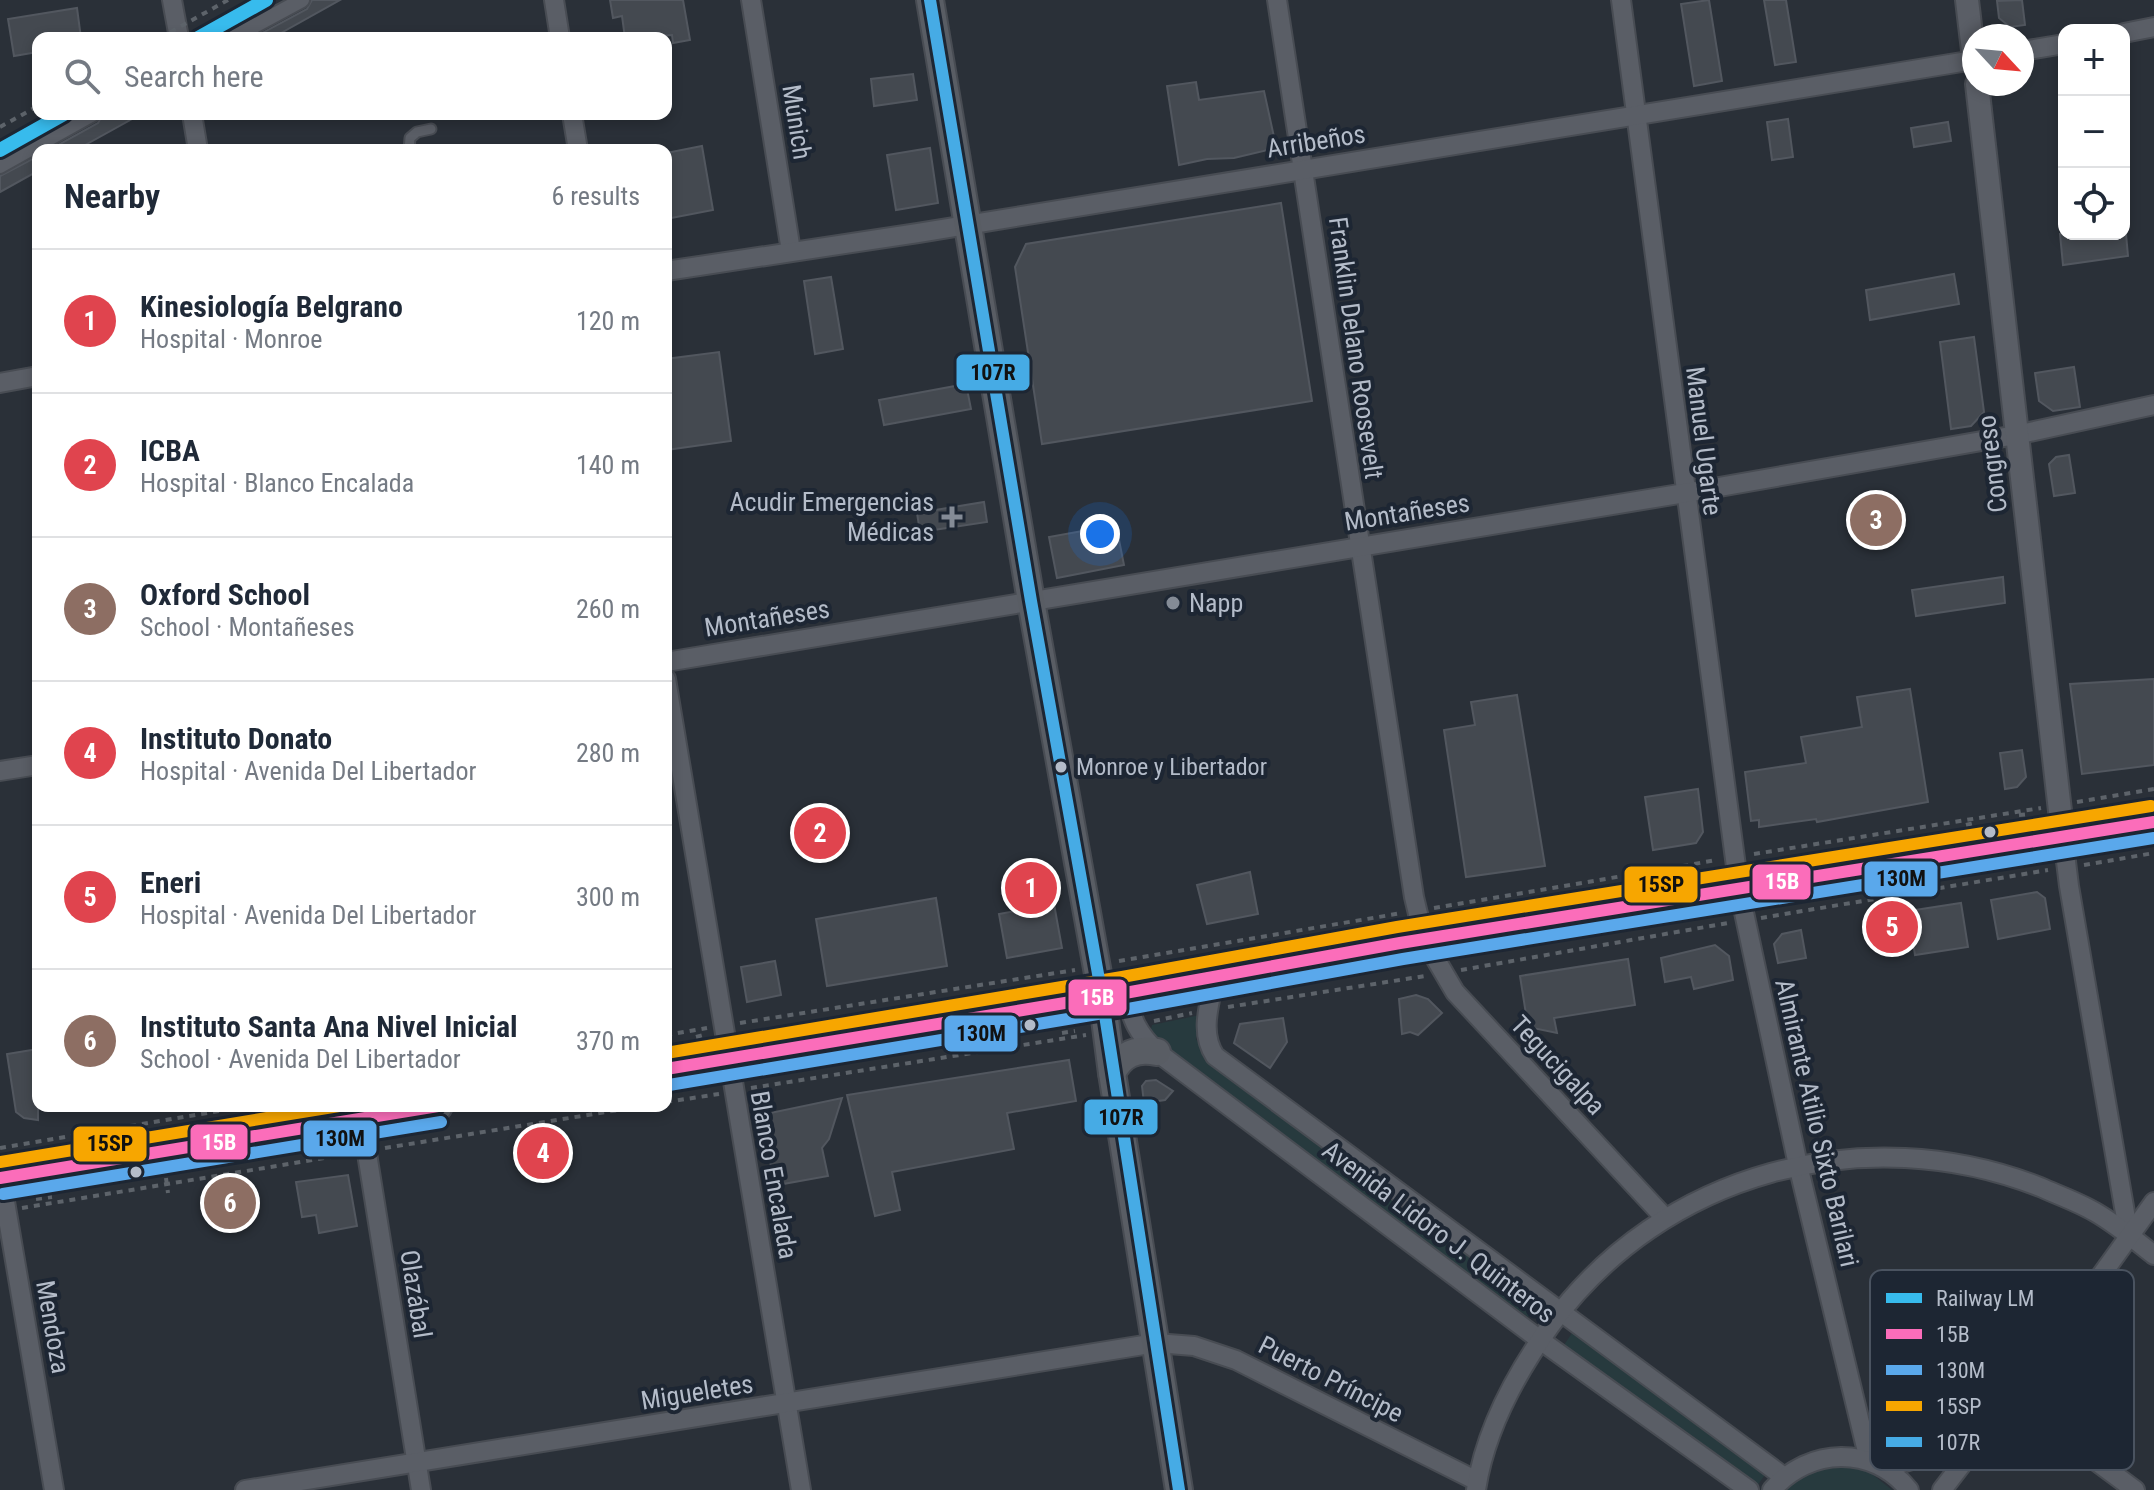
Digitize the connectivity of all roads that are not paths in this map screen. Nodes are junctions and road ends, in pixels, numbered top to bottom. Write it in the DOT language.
graph roads {
  1 [pos="172,0"];
  2 [pos="302,0"];
  3 [pos="554,0"];
  4 [pos="751,0"];
  5 [pos="930,0"];
  6 [pos="1277,0"];
  7 [pos="1621,0"];
  8 [pos="1967,0"];
  9 [pos="1970,24"];
  10 [pos="2154,27"];
  11 [pos="178,32"];
  12 [pos="243,32"];
  13 [pos="559,32"];
  14 [pos="2130,32"];
  15 [pos="2058,45"];
  16 [pos="2034,49"];
  17 [pos="1962,61"];
  18 [pos="1978,96"];
  19 [pos="1636,114"];
  20 [pos="82,120"];
  21 [pos="193,120"];
  22 [pos="573,120"];
  23 [pos="431,129"];
  24 [pos="39,144"];
  25 [pos="197,144"];
  26 [pos="410,144"];
  27 [pos="577,144"];
  28 [pos="32,148"];
  29 [pos="0,166"];
  30 [pos="1303,169"];
  31 [pos="970,224"];
  32 [pos="791,251"];
  33 [pos="672,270"];
  34 [pos="32,377"];
  35 [pos="0,383"];
  36 [pos="2154,405"];
  37 [pos="2016,435"];
  38 [pos="1685,493"];
  39 [pos="1359,546"];
  40 [pos="1031,601"];
  41 [pos="672,661"];
  42 [pos="672,715"];
  43 [pos="32,766"];
  44 [pos="0,771"];
  45 [pos="2154,822"];
  46 [pos="2063,837"];
  47 [pos="1739,889"];
  48 [pos="1424,939"];
  49 [pos="1215,976"];
  50 [pos="1114,994"];
  51 [pos="1157,1052"];
  52 [pos="729,1058"];
  53 [pos="672,1068"];
  54 [pos="1112,1073"];
  55 [pos="360,1112"];
  56 [pos="1798,1165"];
  57 [pos="0,1176"];
  58 [pos="2154,1202"];
  59 [pos="1665,1218"];
  60 [pos="2129,1236"];
  61 [pos="2154,1255"];
  62 [pos="2105,1270"];
  63 [pos="1560,1312"];
  64 [pos="1540,1340"];
  65 [pos="1156,1343"];
  66 [pos="787,1404"];
  67 [pos="1870,1438"];
  68 [pos="416,1461"];
  69 [pos="1870,1462"];
  70 [pos="1884,1470"];
  71 [pos="1957,1470"];
  72 [pos="2108,1470"];
  73 [pos="1778,1483"];
  74 [pos="1476,1486"];
  75 [pos="54,1490"];
  76 [pos="245,1490"];
  77 [pos="421,1490"];
  78 [pos="801,1490"];
  79 [pos="1179,1490"];
  80 [pos="1749,1490"];
  81 [pos="1909,1490"];
  82 [pos="1942,1490"];
  83 [pos="2135,1490"];
  1 -- 11 [label="street"];
  2 -- 12 [label="street"];
  3 -- 13 [label="street"];
  4 -- 32 [label="street, Múnich"];
  5 -- 31 [label="main road"];
  6 -- 30 [label="street, Franklin Delano Roosevelt"];
  7 -- 19 [label="street, Manuel Ugarte"];
  8 -- 9 [label="street"];
  10 -- 14 [label="street"];
  15 -- 16 [label="street"];
  17 -- 19 [label="street, Arribeños"];
  18 -- 37 [label="street, Congreso"];
  19 -- 30 [label="street, Arribeños"];
  19 -- 38 [label="street, Manuel Ugarte"];
  20 -- 24 [label="street"];
  21 -- 25 [label="street"];
  22 -- 27 [label="street"];
  23 -- 26 [label="lane"];
  28 -- 29 [label="street"];
  30 -- 31 [label="street, Arribeños"];
  30 -- 39 [label="street, Franklin Delano Roosevelt"];
  31 -- 32 [label="street, Arribeños"];
  31 -- 40 [label="main road"];
  32 -- 33 [label="street, Arribeños"];
  34 -- 35 [label="street"];
  36 -- 37 [label="street, Montañeses"];
  37 -- 38 [label="street, Montañeses"];
  37 -- 46 [label="street, Congreso"];
  38 -- 39 [label="street, Montañeses"];
  38 -- 47 [label="street, Manuel Ugarte"];
  39 -- 40 [label="street, Montañeses"];
  39 -- 48 [label="street, Franklin Delano Roosevelt"];
  40 -- 41 [label="street, Montañeses"];
  40 -- 50 [label="main road"];
  42 -- 52 [label="street, Blanco Encalada"];
  43 -- 44 [label="street"];
  45 -- 46 [label="main road"];
  46 -- 47 [label="main road"];
  46 -- 60 [label="street"];
  47 -- 48 [label="main road"];
  47 -- 56 [label="street, Almirante Atilio Sixto Barilari"];
  48 -- 49 [label="main road"];
  48 -- 59 [label="street, Tegucigalpa"];
  49 -- 50 [label="main road"];
  49 -- 63 [label="street, Avenida Lidoro J. Quinteros"];
  50 -- 51 [label="street, Avenida Lidoro J. Quinteros"];
  50 -- 52 [label="main road"];
  50 -- 54 [label="main road"];
  51 -- 54 [label="main road"];
  51 -- 64 [label="street, Avenida Lidoro J. Quinteros"];
  52 -- 53 [label="main road"];
  52 -- 66 [label="street, Blanco Encalada"];
  54 -- 65 [label="main road"];
  55 -- 57 [label="main road"];
  55 -- 68 [label="street, Olazábal"];
  56 -- 59 [label="street"];
  56 -- 60 [label="street"];
  56 -- 67 [label="street, Almirante Atilio Sixto Barilari"];
  57 -- 75 [label="street, Mendoza"];
  58 -- 60 [label="street"];
  59 -- 63 [label="street"];
  60 -- 61 [label="street"];
  60 -- 62 [label="street"];
  63 -- 64 [label="street"];
  63 -- 73 [label="street, Avenida Lidoro J. Quinteros"];
  64 -- 74 [label="street"];
  64 -- 80 [label="street, Avenida Lidoro J. Quinteros"];
  65 -- 66 [label="street, Migueletes"];
  65 -- 74 [label="street, Puerto Príncipe"];
  65 -- 79 [label="main road"];
  66 -- 68 [label="street, Migueletes"];
  66 -- 78 [label="street, Blanco Encalada"];
  68 -- 76 [label="street, Migueletes"];
  68 -- 77 [label="street, Olazábal"];
  69 -- 73 [label="street"];
  70 -- 81 [label="street"];
  71 -- 82 [label="street"];
  72 -- 83 [label="street"];
}
